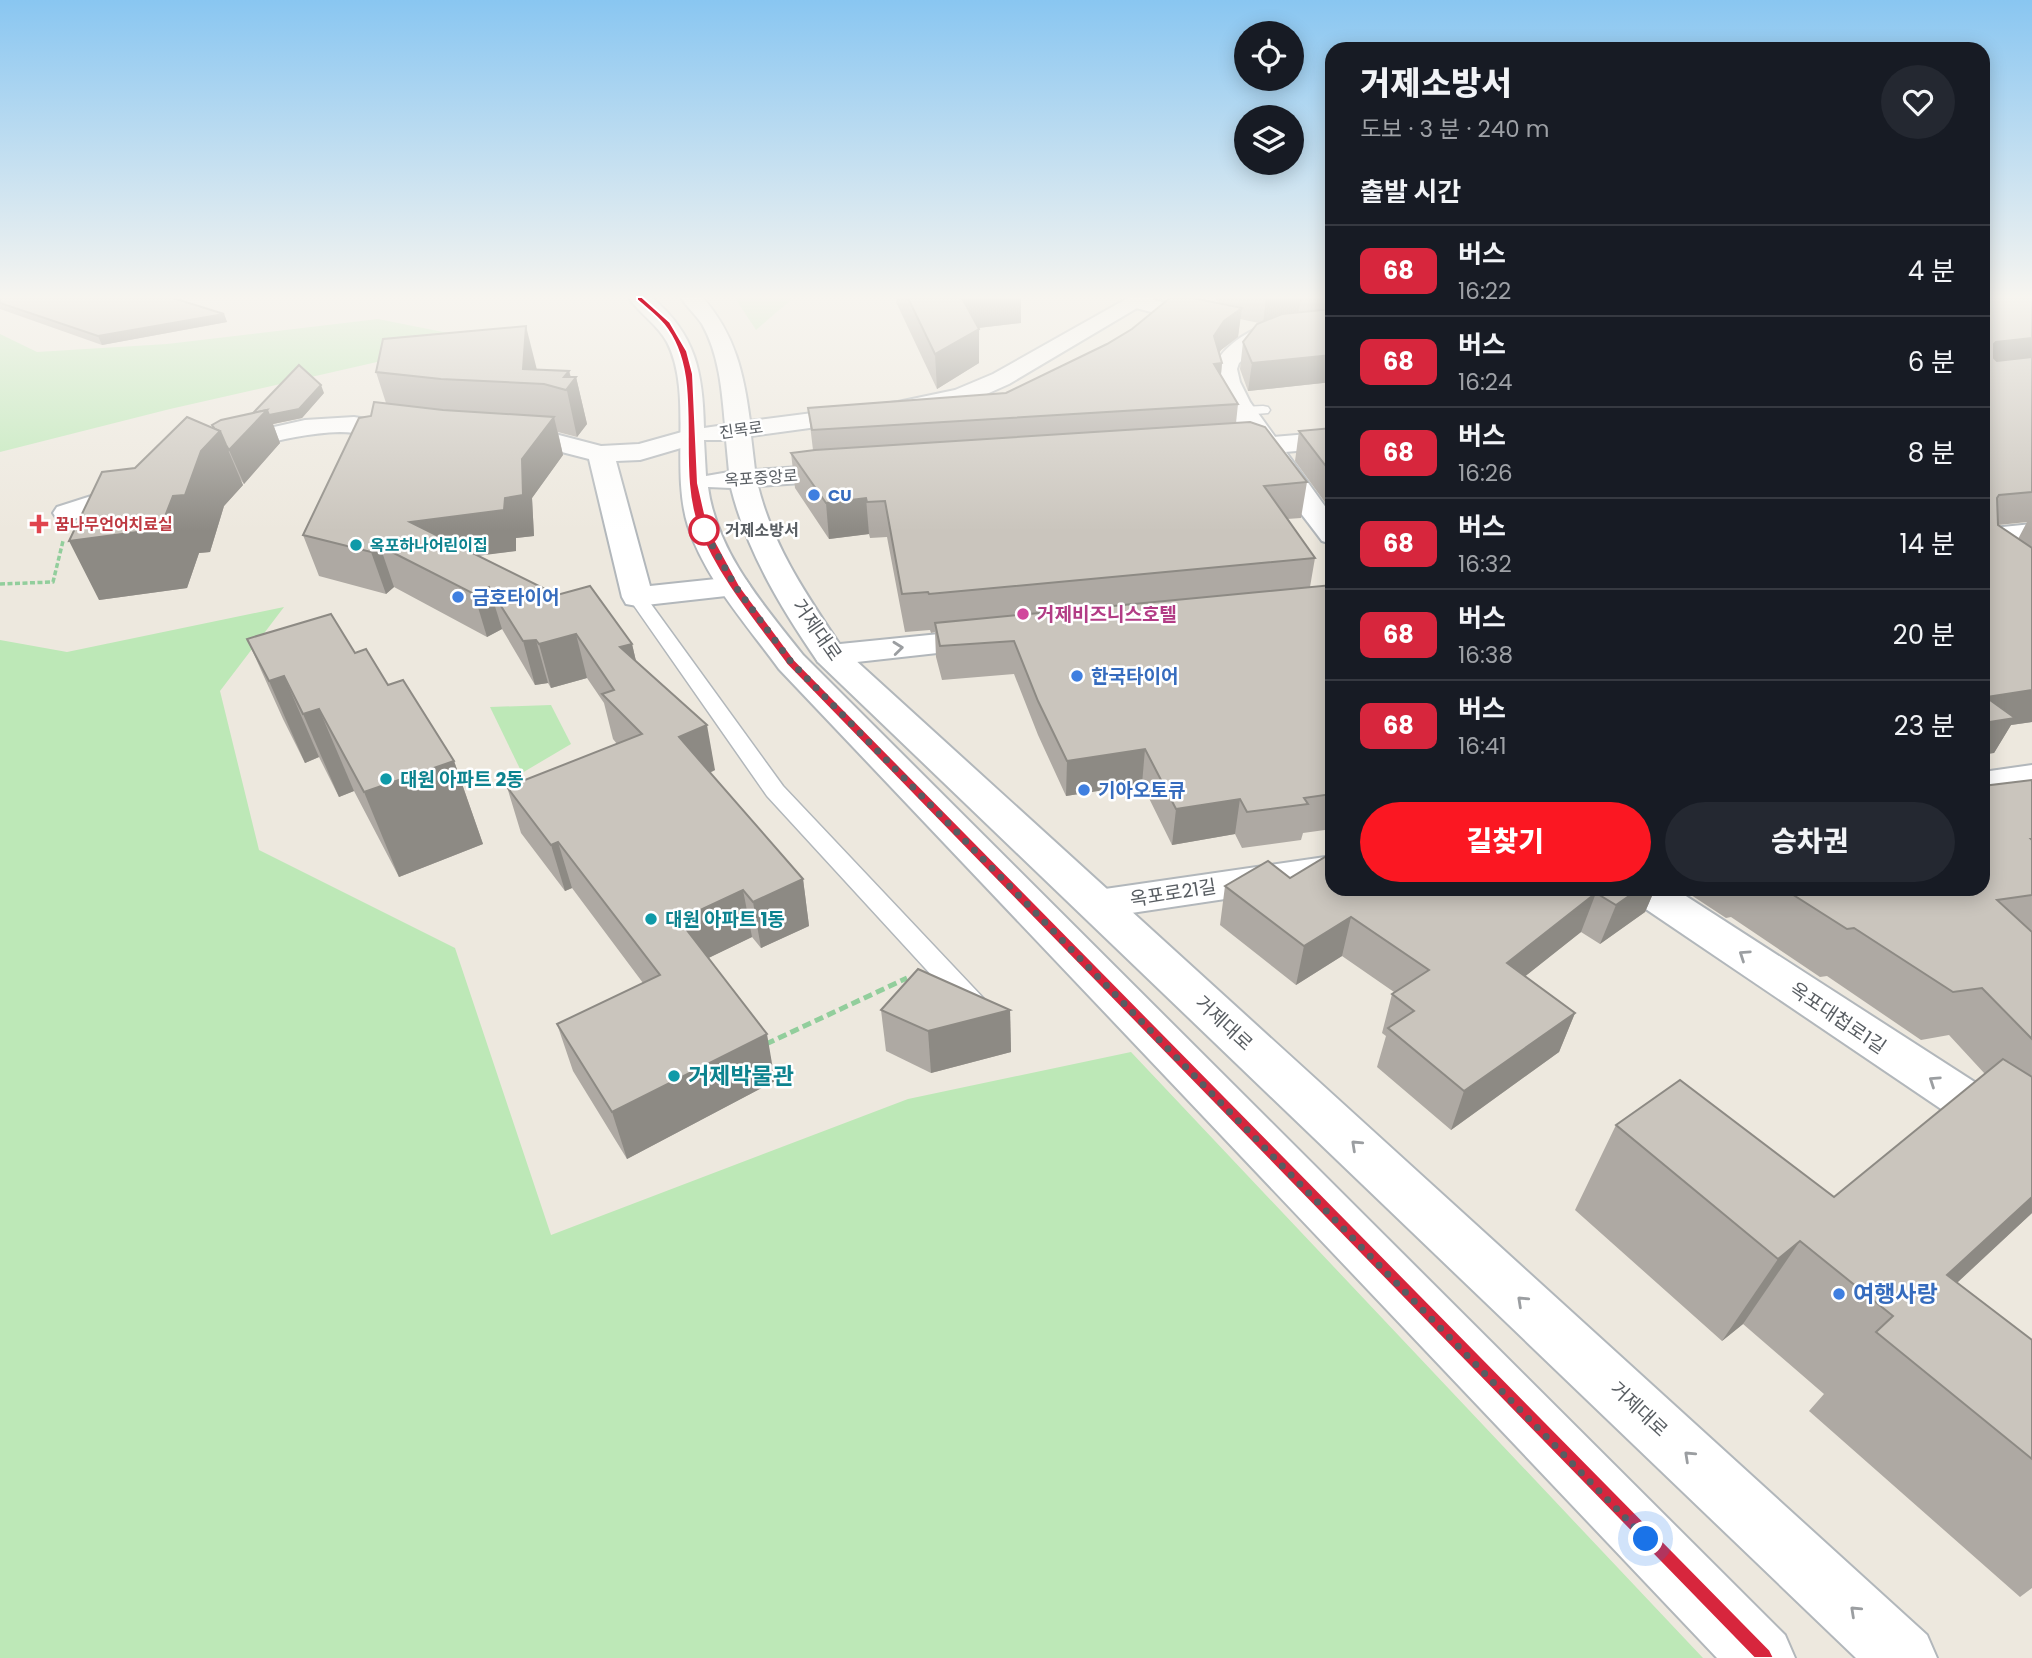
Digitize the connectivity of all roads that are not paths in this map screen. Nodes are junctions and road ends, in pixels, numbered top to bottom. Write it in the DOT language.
graph roads {
  1 [pos="689,375"];
  2 [pos="731,375"];
  3 [pos="1008,375"];
  4 [pos="1226,375"];
  5 [pos="736,430"];
  6 [pos="433,435"];
  7 [pos="491,438"];
  8 [pos="690,438"];
  9 [pos="1325,441"];
  10 [pos="1269,447"];
  11 [pos="1200,450"];
  12 [pos="601,454"];
  13 [pos="205,455"];
  14 [pos="866,471"];
  15 [pos="741,479"];
  16 [pos="159,482"];
  17 [pos="693,483"];
  18 [pos="67,513"];
  19 [pos="1325,525"];
  20 [pos="2032,533"];
  21 [pos="1990,539"];
  22 [pos="1990,545"];
  23 [pos="2012,562"];
  24 [pos="735,586"];
  25 [pos="637,597"];
  26 [pos="1024,635"];
  27 [pos="830,655"];
  28 [pos="2032,777"];
  29 [pos="1990,783"];
  30 [pos="1325,870"];
  31 [pos="1656,896"];
  32 [pos="1098,904"];
  33 [pos="981,1012"];
  34 [pos="2032,1145"];
  35 [pos="1762,1658"];
  36 [pos="1904,1658"];
  1 -- 8 [label="street, 거제대로"];
  2 -- 5 [label="street, 거제대로"];
  3 -- 5 [label="street, 진목로"];
  4 -- 10 [label="street"];
  5 -- 8 [label="street, 진목로"];
  5 -- 15 [label="street, 거제대로"];
  6 -- 13 [label="street"];
  7 -- 12 [label="street, 진목로"];
  8 -- 12 [label="street, 진목로"];
  8 -- 17 [label="street, 거제대로"];
  9 -- 10 [label="street"];
  10 -- 11 [label="street"];
  10 -- 19 [label="street"];
  12 -- 25 [label="street"];
  14 -- 15 [label="street, 옥포중앙로"];
  15 -- 17 [label="street, 옥포중앙로"];
  15 -- 27 [label="street, 거제대로"];
  16 -- 18 [label="street"];
  17 -- 24 [label="street, 거제대로"];
  20 -- 21 [label="street"];
  22 -- 23 [label="street"];
  24 -- 25 [label="street"];
  24 -- 35 [label="street, 거제대로"];
  25 -- 33 [label="lane"];
  27 -- 26 [label="street, one-way"];
  27 -- 32 [label="street, 거제대로"];
  28 -- 29 [label="street"];
  30 -- 32 [label="street, 옥포로21길"];
  34 -- 31 [label="street, 옥포대첩로1길, one-way"];
  36 -- 32 [label="street, 거제대로, one-way"];
}
